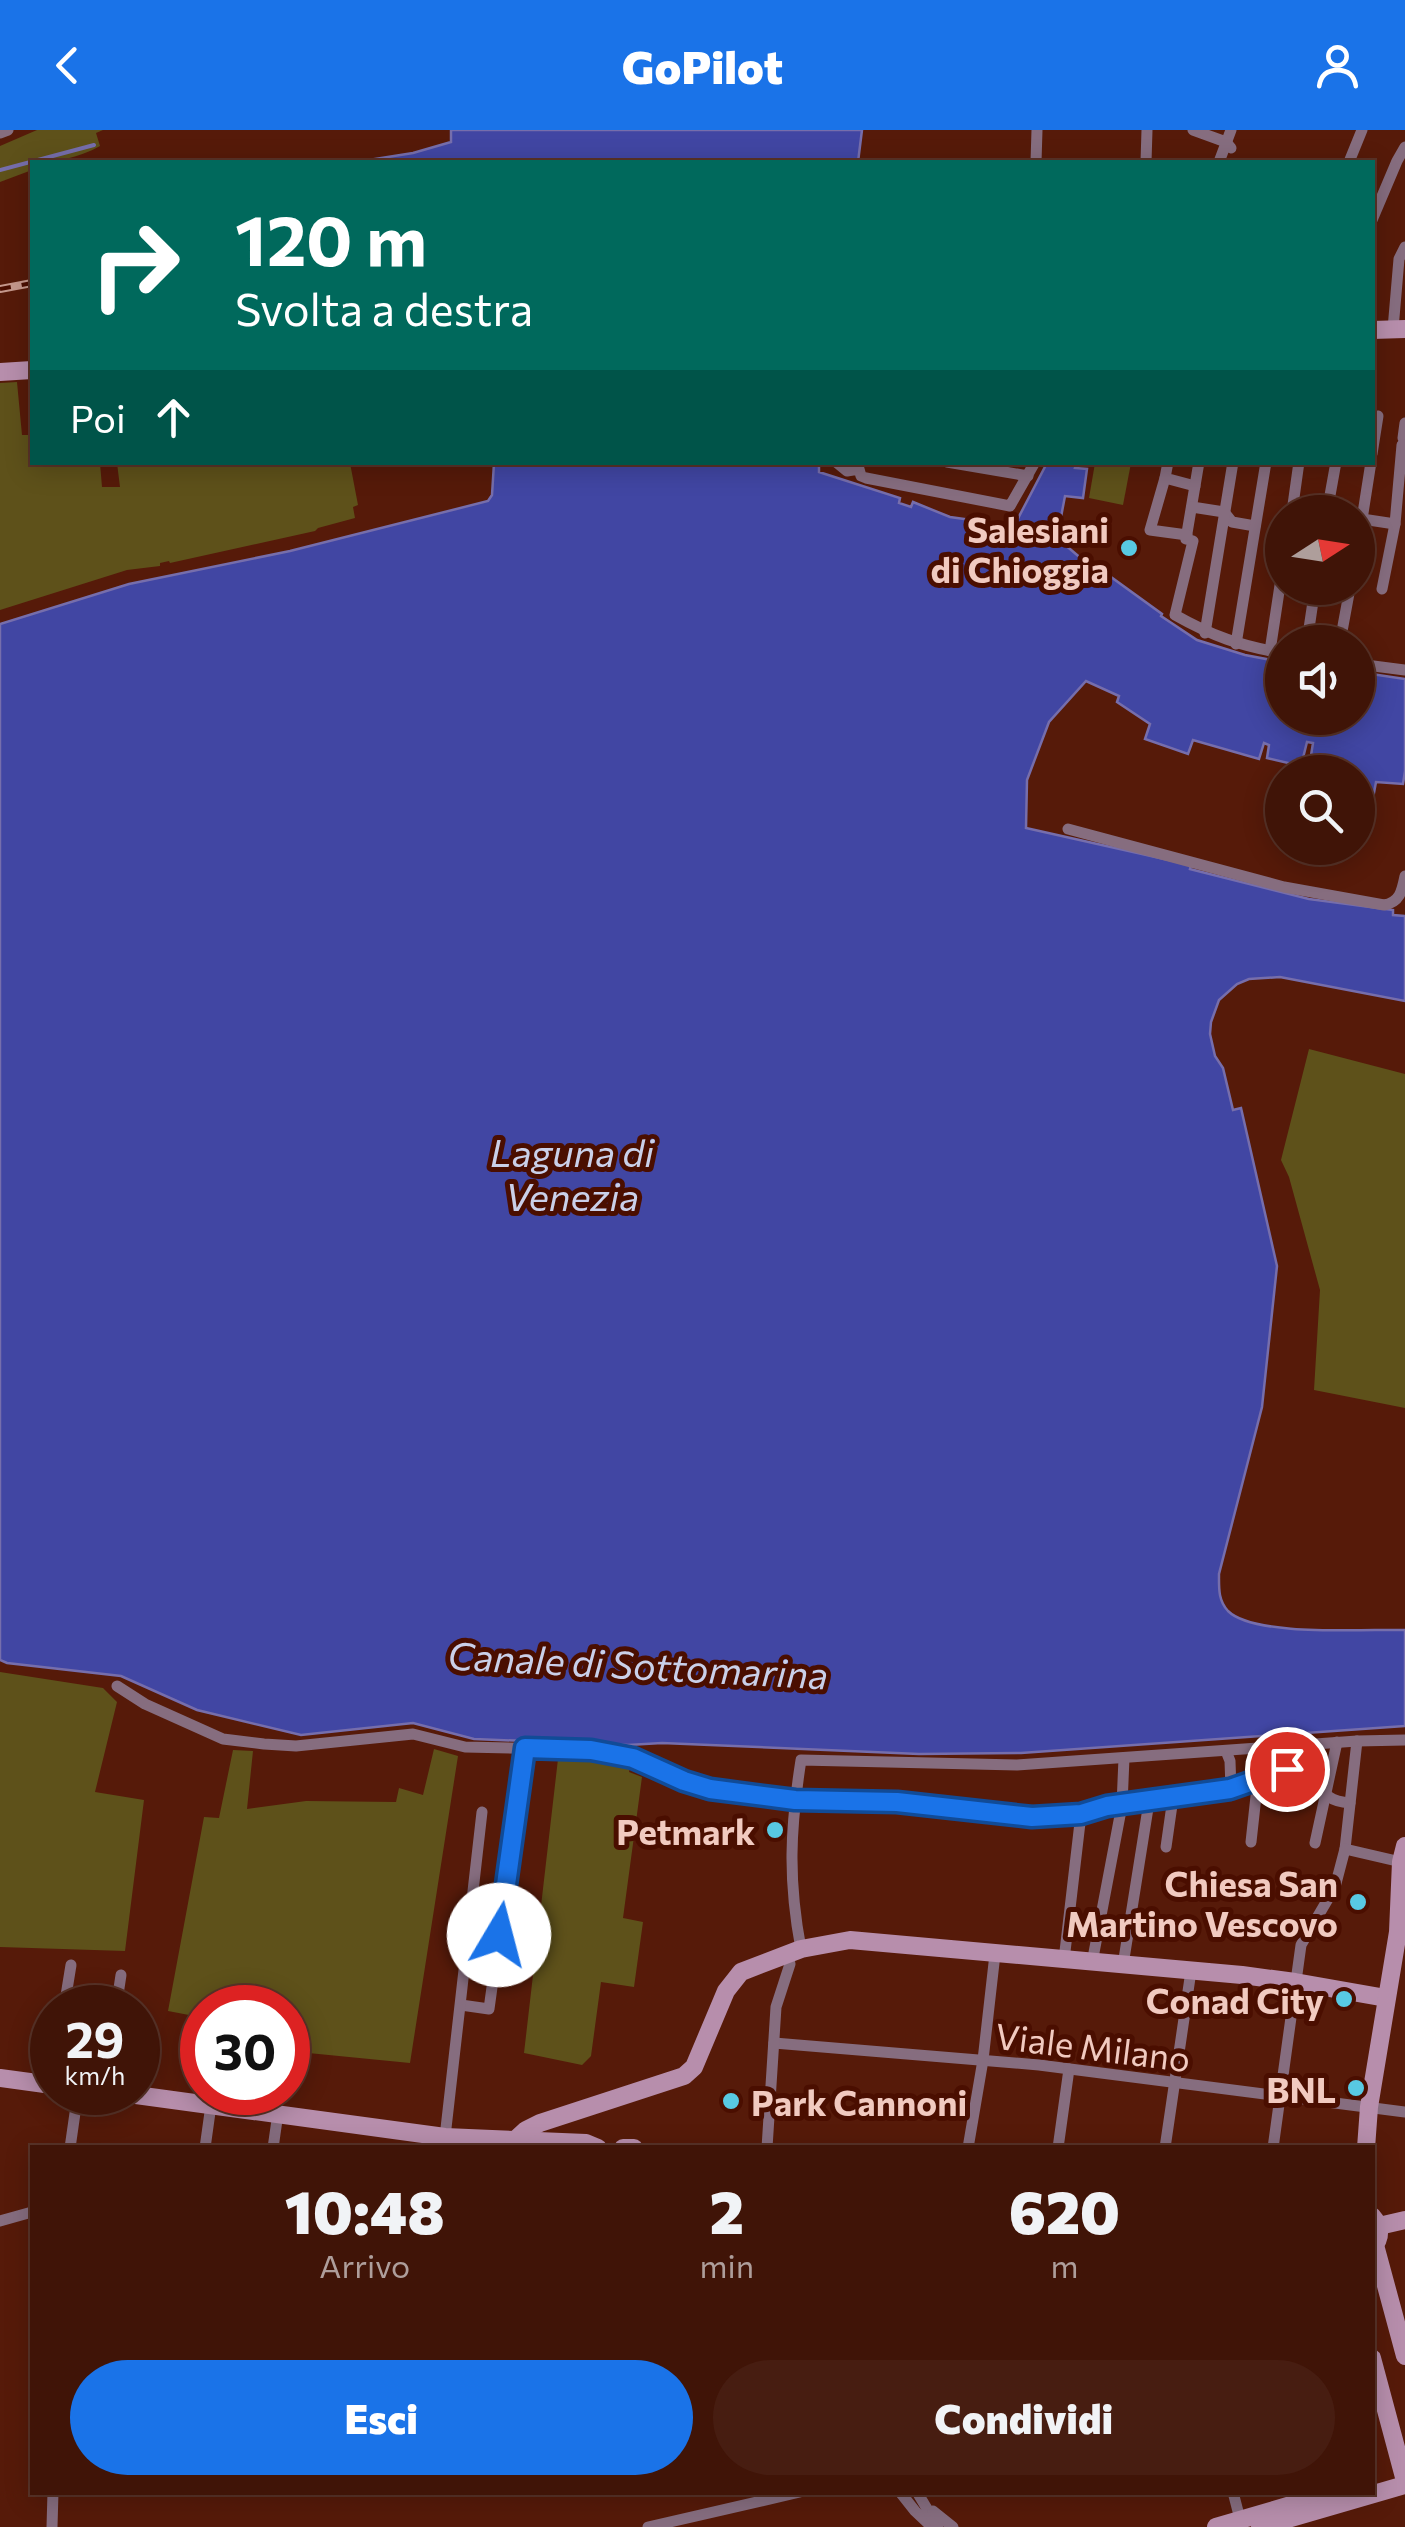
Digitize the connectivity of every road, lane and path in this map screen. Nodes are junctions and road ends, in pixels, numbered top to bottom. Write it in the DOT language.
graph roads {
  1 [pos="8,130"];
  2 [pos="1037,130"];
  3 [pos="1147,130"];
  4 [pos="1194,130"];
  5 [pos="1362,130"];
  6 [pos="0,133"];
  7 [pos="1230,140"];
  8 [pos="1405,147"];
  9 [pos="1036,160"];
  10 [pos="1146,160"];
  11 [pos="1350,160"];
  12 [pos="1375,213"];
  13 [pos="1405,247"];
  14 [pos="1399,329"];
  15 [pos="30,370"];
  16 [pos="0,372"];
  17 [pos="1378,416"];
  18 [pos="1405,424"];
  19 [pos="1375,435"];
  20 [pos="1403,442"];
  21 [pos="964,465"];
  22 [pos="1033,465"];
  23 [pos="1167,465"];
  24 [pos="1198,465"];
  25 [pos="1232,465"];
  26 [pos="1265,465"];
  27 [pos="1300,465"];
  28 [pos="1335,465"];
  29 [pos="1371,465"];
  30 [pos="860,466"];
  31 [pos="1028,476"];
  32 [pos="1165,478"];
  33 [pos="1195,486"];
  34 [pos="1295,495"];
  35 [pos="1330,495"];
  36 [pos="1366,495"];
  37 [pos="1192,507"];
  38 [pos="1224,512"];
  39 [pos="1375,521"];
  40 [pos="1395,524"];
  41 [pos="1255,526"];
  42 [pos="1186,535"];
  43 [pos="1382,589"];
  44 [pos="1206,633"];
  45 [pos="1236,644"];
  46 [pos="1265,650"];
  47 [pos="1375,666"];
  48 [pos="1405,670"];
  49 [pos="1068,830"];
  50 [pos="1405,876"];
  51 [pos="117,1686"];
  52 [pos="1405,1740"];
  53 [pos="1358,1741"];
  54 [pos="1337,1742"];
  55 [pos="525,1748"];
  56 [pos="1226,1751"];
  57 [pos="1124,1758"];
  58 [pos="1258,1778"];
  59 [pos="1230,1789"];
  60 [pos="1326,1795"];
  61 [pos="1172,1798"];
  62 [pos="795,1800"];
  63 [pos="1149,1802"];
  64 [pos="1350,1803"];
  65 [pos="1122,1805"];
  66 [pos="482,1812"];
  67 [pos="1081,1814"];
  68 [pos="1250,1842"];
  69 [pos="1315,1843"];
  70 [pos="1166,1847"];
  71 [pos="1345,1850"];
  72 [pos="1403,1854"];
  73 [pos="795,1951"];
  74 [pos="996,1954"];
  75 [pos="1064,1960"];
  76 [pos="1092,1962"];
  77 [pos="71,1965"];
  78 [pos="1123,1965"];
  79 [pos="1191,1971"];
  80 [pos="120,1975"];
  81 [pos="1295,1982"];
  82 [pos="68,1985"];
  83 [pos="119,1985"];
  84 [pos="1396,2000"];
  85 [pos="460,2005"];
  86 [pos="774,2043"];
  87 [pos="983,2060"];
  88 [pos="1069,2069"];
  89 [pos="0,2078"];
  90 [pos="30,2079"];
  91 [pos="1174,2084"];
  92 [pos="1280,2098"];
  93 [pos="1370,2107"];
  94 [pos="1405,2112"];
  95 [pos="75,2115"];
  96 [pos="210,2115"];
  97 [pos="278,2115"];
  98 [pos="292,2115"];
  99 [pos="445,2137"];
  100 [pos="514,2141"];
  101 [pos="70,2145"];
  102 [pos="206,2145"];
  103 [pos="274,2145"];
  104 [pos="591,2145"];
  105 [pos="766,2145"];
  106 [pos="969,2145"];
  107 [pos="1058,2145"];
  108 [pos="1165,2145"];
  109 [pos="1273,2145"];
  110 [pos="1366,2145"];
  111 [pos="30,2213"];
  112 [pos="1405,2220"];
  113 [pos="0,2221"];
  114 [pos="1375,2234"];
  115 [pos="1404,2344"];
  116 [pos="1375,2369"];
  117 [pos="1404,2478"];
  118 [pos="1375,2482"];
  119 [pos="1375,2488"];
  120 [pos="52,2495"];
  121 [pos="782,2495"];
  122 [pos="1234,2495"];
  123 [pos="1326,2495"];
  124 [pos="1354,2495"];
  125 [pos="919,2502"];
  126 [pos="1241,2523"];
  127 [pos="52,2527"];
  128 [pos="648,2527"];
  129 [pos="924,2527"];
  130 [pos="935,2527"];
  131 [pos="953,2527"];
  132 [pos="1216,2527"];
  133 [pos="1260,2527"];
  1 -- 6 [label="street"];
  2 -- 9 [label="street"];
  3 -- 10 [label="street"];
  4 -- 7 [label="street"];
  5 -- 11 [label="street"];
  8 -- 12 [label="street"];
  13 -- 14 [label="street"];
  15 -- 16 [label="street"];
  17 -- 19 [label="street"];
  18 -- 20 [label="street"];
  20 -- 40 [label="street"];
  21 -- 31 [label="street"];
  22 -- 31 [label="street"];
  23 -- 32 [label="street"];
  24 -- 33 [label="street"];
  25 -- 38 [label="street"];
  26 -- 41 [label="street"];
  27 -- 34 [label="street"];
  28 -- 35 [label="street"];
  29 -- 36 [label="street"];
  30 -- 31 [label="street"];
  32 -- 33 [label="street"];
  32 -- 42 [label="street"];
  33 -- 37 [label="street"];
  37 -- 38 [label="street"];
  37 -- 42 [label="street"];
  38 -- 41 [label="street"];
  38 -- 44 [label="street"];
  39 -- 40 [label="street"];
  40 -- 43 [label="street"];
  41 -- 45 [label="street"];
  42 -- 44 [label="street"];
  44 -- 45 [label="street"];
  45 -- 46 [label="street"];
  47 -- 48 [label="street"];
  49 -- 50 [label="street"];
  51 -- 55 [label="street"];
  52 -- 53 [label="street"];
  53 -- 54 [label="street"];
  53 -- 64 [label="street"];
  54 -- 56 [label="street"];
  54 -- 60 [label="street"];
  55 -- 62 [label="street"];
  55 -- 85 [label="street"];
  56 -- 57 [label="street"];
  56 -- 59 [label="street"];
  57 -- 62 [label="street"];
  57 -- 65 [label="street"];
  58 -- 59 [label="street"];
  58 -- 60 [label="street"];
  58 -- 68 [label="street"];
  59 -- 61 [label="street"];
  60 -- 64 [label="street"];
  60 -- 69 [label="street"];
  61 -- 63 [label="street"];
  61 -- 70 [label="street"];
  62 -- 67 [label="street"];
  62 -- 73 [label="street"];
  63 -- 65 [label="street"];
  63 -- 78 [label="street"];
  64 -- 71 [label="street"];
  65 -- 67 [label="street"];
  65 -- 76 [label="street"];
  66 -- 85 [label="street"];
  67 -- 75 [label="street"];
  71 -- 72 [label="street"];
  71 -- 81 [label="street"];
  72 -- 84 [label="street"];
  73 -- 74 [label="street"];
  73 -- 86 [label="street"];
  73 -- 100 [label="street"];
  74 -- 75 [label="street"];
  74 -- 87 [label="street"];
  75 -- 76 [label="street"];
  76 -- 78 [label="street"];
  77 -- 82 [label="street"];
  78 -- 79 [label="street"];
  79 -- 81 [label="street"];
  79 -- 91 [label="street"];
  80 -- 83 [label="street"];
  81 -- 84 [label="street"];
  81 -- 92 [label="street"];
  84 -- 93 [label="street"];
  85 -- 99 [label="street"];
  86 -- 87 [label="street, Viale Milano"];
  86 -- 105 [label="street"];
  87 -- 88 [label="street, Viale Milano"];
  87 -- 106 [label="street"];
  88 -- 91 [label="street, Viale Milano"];
  88 -- 107 [label="street"];
  89 -- 90 [label="street"];
  91 -- 92 [label="street, Viale Milano"];
  91 -- 108 [label="street"];
  92 -- 93 [label="street, Viale Milano"];
  92 -- 109 [label="street"];
  93 -- 94 [label="street, Viale Milano"];
  93 -- 110 [label="street"];
  95 -- 101 [label="street"];
  96 -- 102 [label="street"];
  97 -- 103 [label="street"];
  98 -- 99 [label="street"];
  99 -- 100 [label="street"];
  100 -- 104 [label="street"];
  111 -- 113 [label="street"];
  112 -- 114 [label="street"];
  114 -- 115 [label="street"];
  116 -- 117 [label="street"];
  117 -- 118 [label="street"];
  117 -- 119 [label="street"];
  120 -- 127 [label="street"];
  121 -- 128 [label="street"];
  122 -- 126 [label="street"];
  123 -- 126 [label="street"];
  124 -- 133 [label="street"];
  125 -- 129 [label="street"];
  125 -- 130 [label="street"];
  125 -- 131 [label="street"];
  126 -- 132 [label="street"];
}
